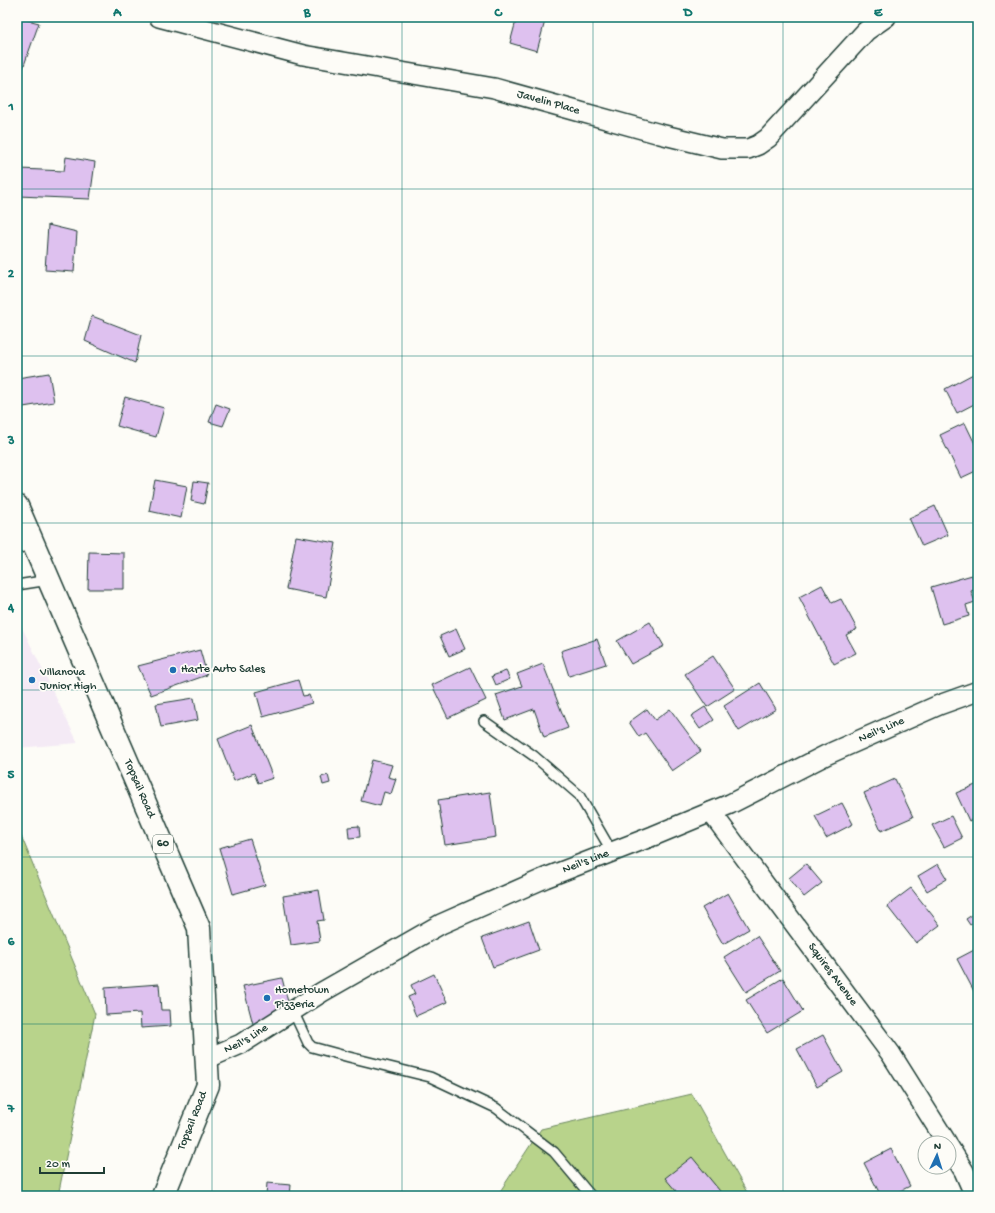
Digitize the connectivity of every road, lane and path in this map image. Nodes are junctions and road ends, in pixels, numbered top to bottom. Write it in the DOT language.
graph roads {
  1 [pos="159,17"];
  2 [pos="886,17"];
  3 [pos="17,506"];
  4 [pos="25,546"];
  5 [pos="49,580"];
  6 [pos="17,585"];
  7 [pos="978,692"];
  8 [pos="484,722"];
  9 [pos="711,812"];
  10 [pos="612,852"];
  11 [pos="293,1011"];
  12 [pos="206,1059"];
  13 [pos="942,1135"];
  14 [pos="957,1160"];
  15 [pos="163,1196"];
  16 [pos="591,1196"];
  17 [pos="975,1196"];
  1 -- 2 [label="street, Javelin Place"];
  3 -- 4 [label="main road, Topsail Road / 60"];
  4 -- 5 [label="main road, Topsail Road / 60"];
  5 -- 6 [label="lane"];
  5 -- 12 [label="main road, Topsail Road / 60"];
  7 -- 9 [label="street, Neil's Line"];
  8 -- 10 [label="lane"];
  9 -- 10 [label="street, Neil's Line"];
  9 -- 13 [label="street, Squires Avenue"];
  10 -- 11 [label="street, Neil's Line"];
  11 -- 12 [label="street, Neil's Line"];
  11 -- 16 [label="lane"];
  12 -- 15 [label="main road, Topsail Road / 60"];
  14 -- 17 [label="street"];
}
